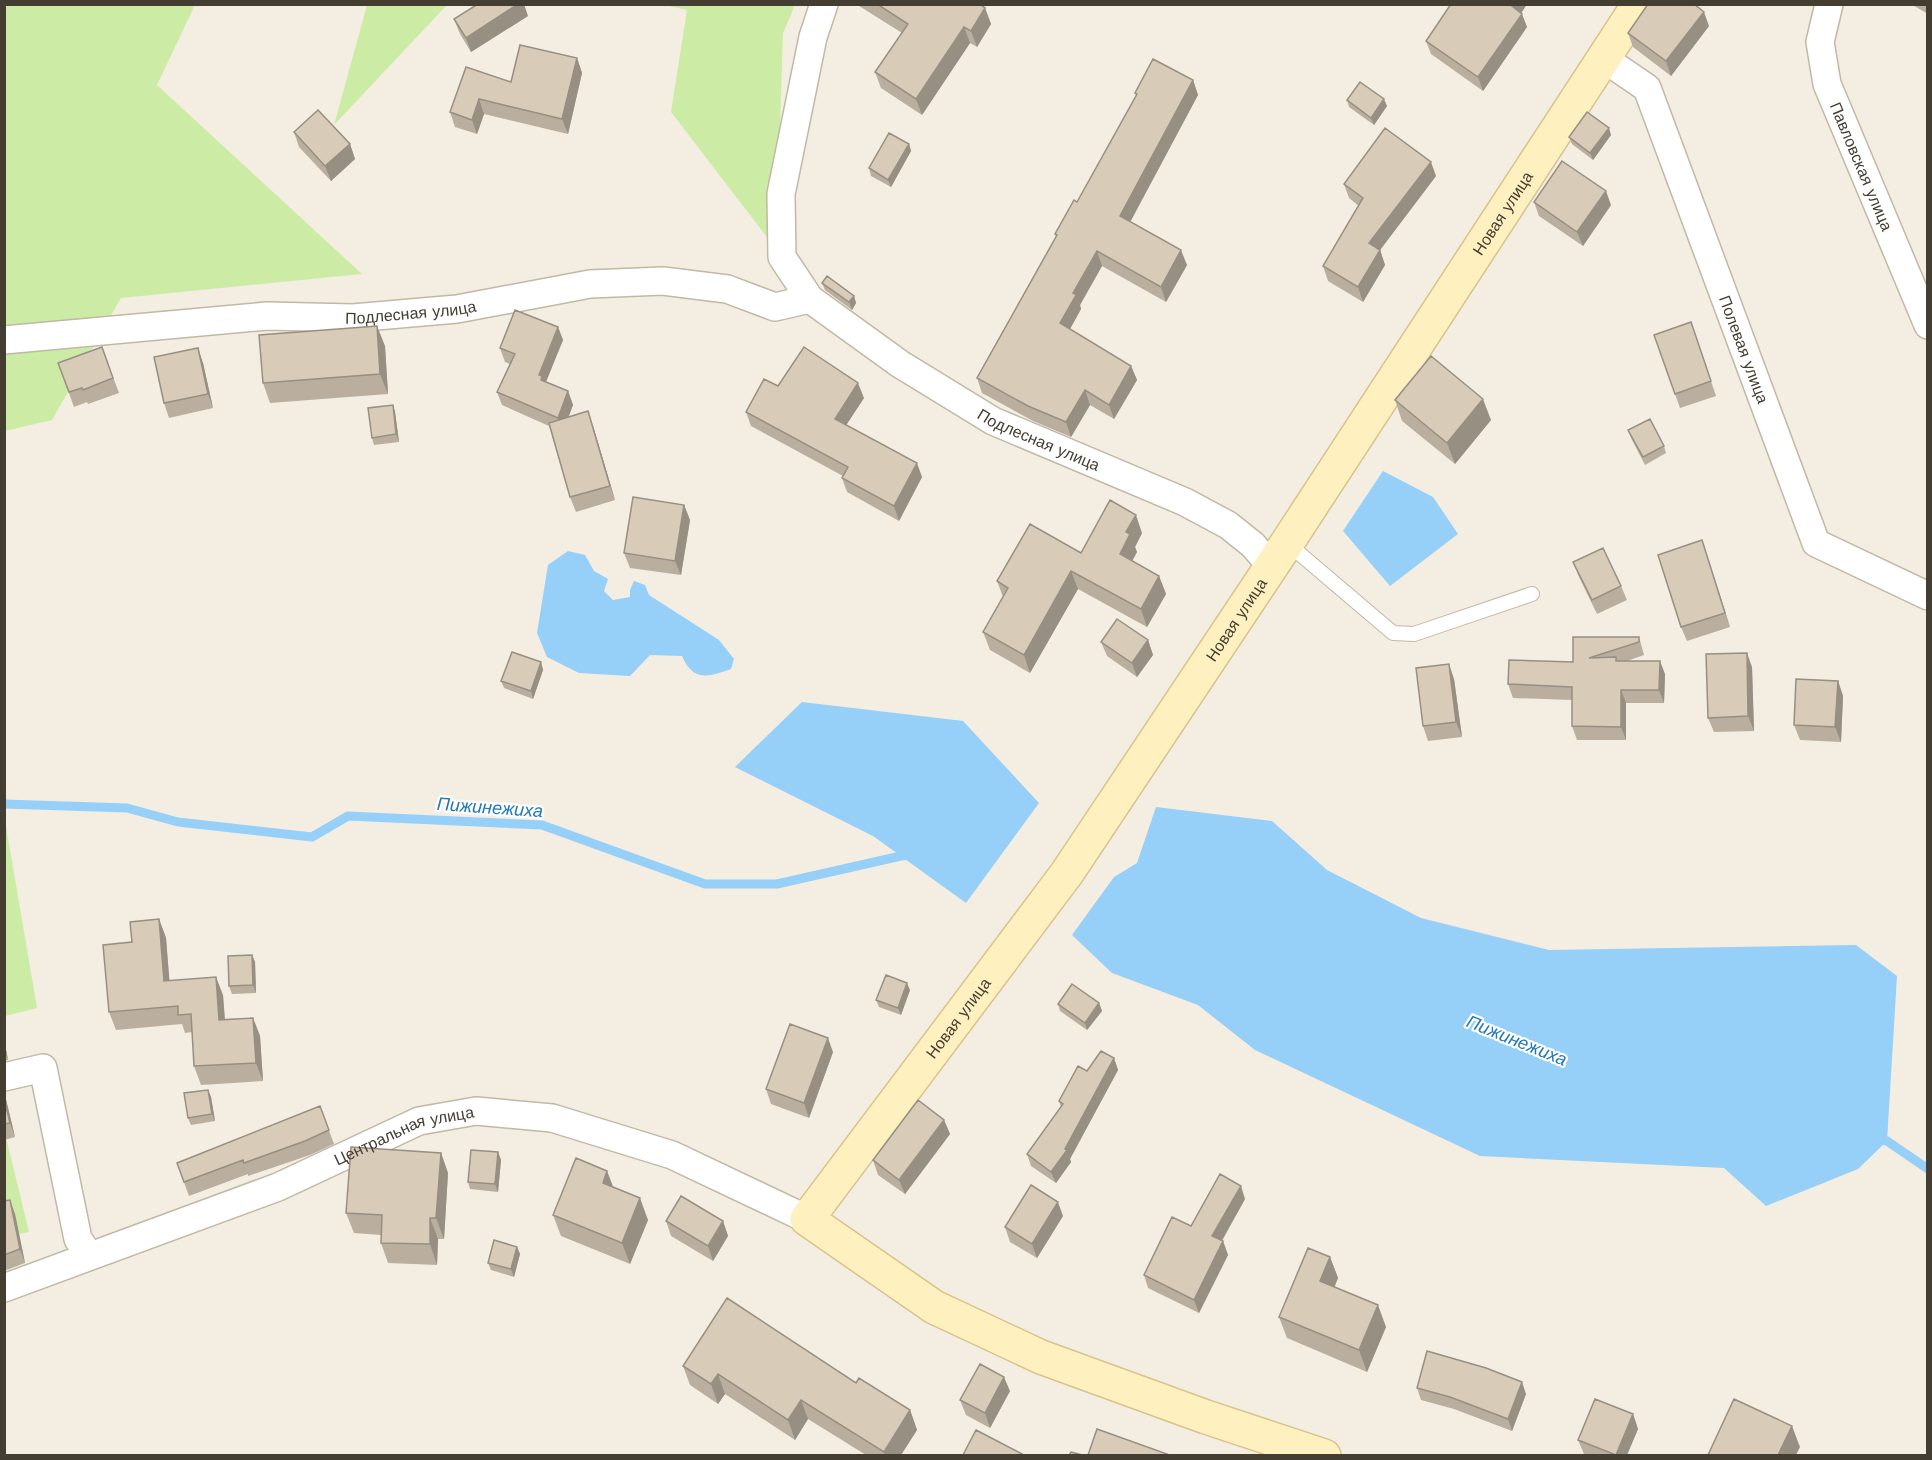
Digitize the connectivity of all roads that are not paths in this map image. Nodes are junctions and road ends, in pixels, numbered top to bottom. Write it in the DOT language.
graph roads {
  1 [pos="824,4"];
  2 [pos="1639,4"];
  3 [pos="1829,4"];
  4 [pos="1603,58"];
  5 [pos="810,299"];
  6 [pos="1928,325"];
  7 [pos="4,340"];
  8 [pos="1279,554"];
  9 [pos="1532,594"];
  10 [pos="1928,596"];
  11 [pos="4,1077"];
  12 [pos="807,1220"];
  13 [pos="89,1255"];
  14 [pos="4,1288"];
  15 [pos="1324,1455"];
  1 -- 5 [label="street, Подлесная улица"];
  2 -- 4 [label="street, Новая улица"];
  3 -- 6 [label="street, Павловская улица"];
  4 -- 8 [label="street, Новая улица"];
  4 -- 10 [label="street, Полевая улица"];
  5 -- 7 [label="street, Подлесная улица"];
  5 -- 8 [label="street, Подлесная улица"];
  8 -- 9 [label="lane"];
  8 -- 12 [label="street, Новая улица"];
  11 -- 13 [label="street"];
  12 -- 13 [label="street, Центральная улица"];
  12 -- 15 [label="street"];
  13 -- 14 [label="street, Центральная улица"];
}
